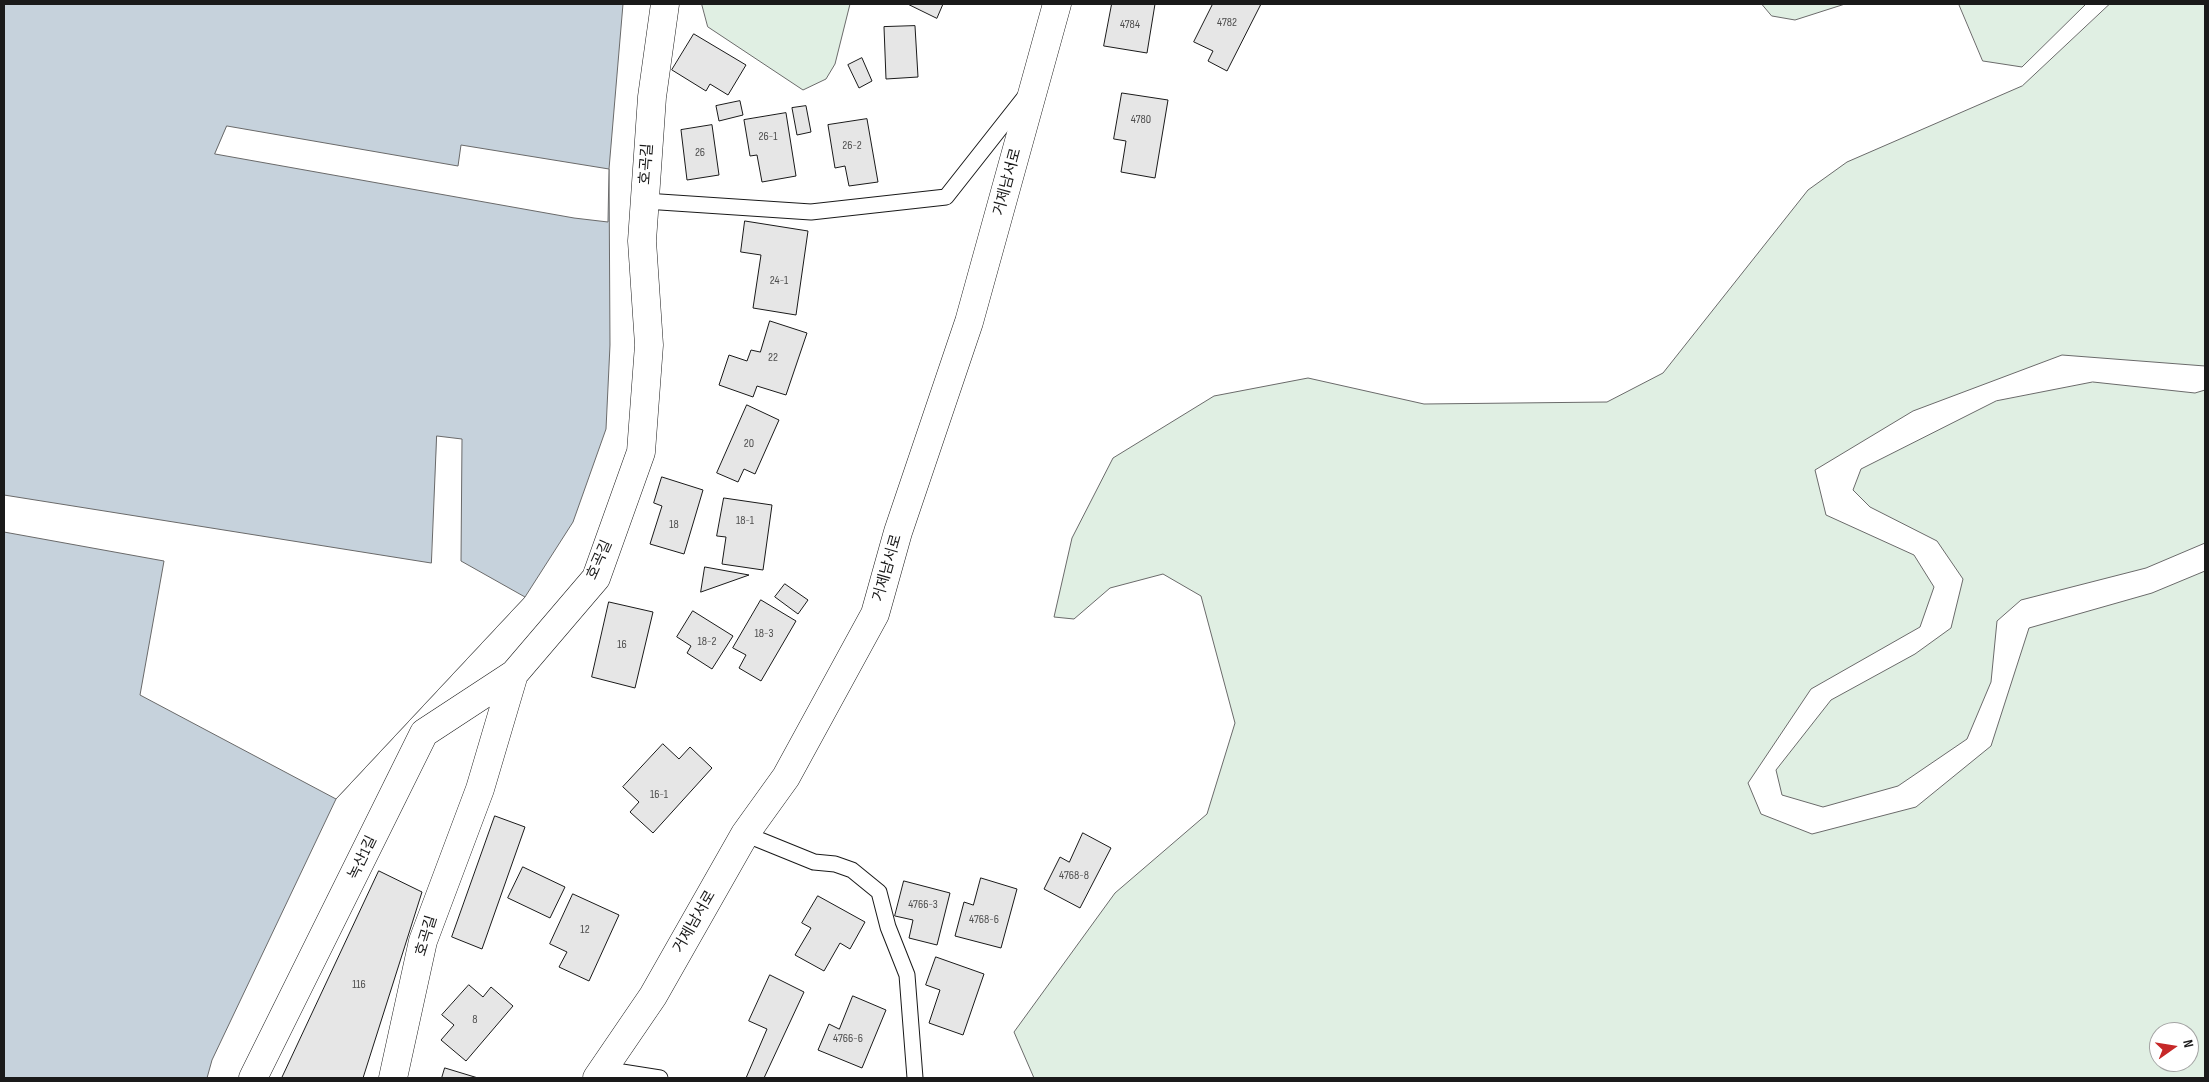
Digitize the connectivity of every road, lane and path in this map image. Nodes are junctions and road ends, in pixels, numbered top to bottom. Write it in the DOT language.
graph roads {
  1 [pos="665,4"];
  2 [pos="1057,4"];
  3 [pos="1035,85"];
  4 [pos="645,201"];
  5 [pos="514,674"];
  6 [pos="745,834"];
  7 [pos="600,1073"];
  8 [pos="253,1078"];
  9 [pos="393,1078"];
  10 [pos="660,1078"];
  11 [pos="915,1078"];
  1 -- 4 [label="street, 호곡길"];
  2 -- 3 [label="street, 거제남서로"];
  3 -- 4 [label="lane"];
  3 -- 6 [label="street, 거제남서로"];
  4 -- 5 [label="street, 호곡길"];
  5 -- 8 [label="street, 녹산1길"];
  5 -- 9 [label="street, 호곡길"];
  6 -- 7 [label="street, 거제남서로"];
  6 -- 11 [label="lane"];
  7 -- 10 [label="lane"];
}
